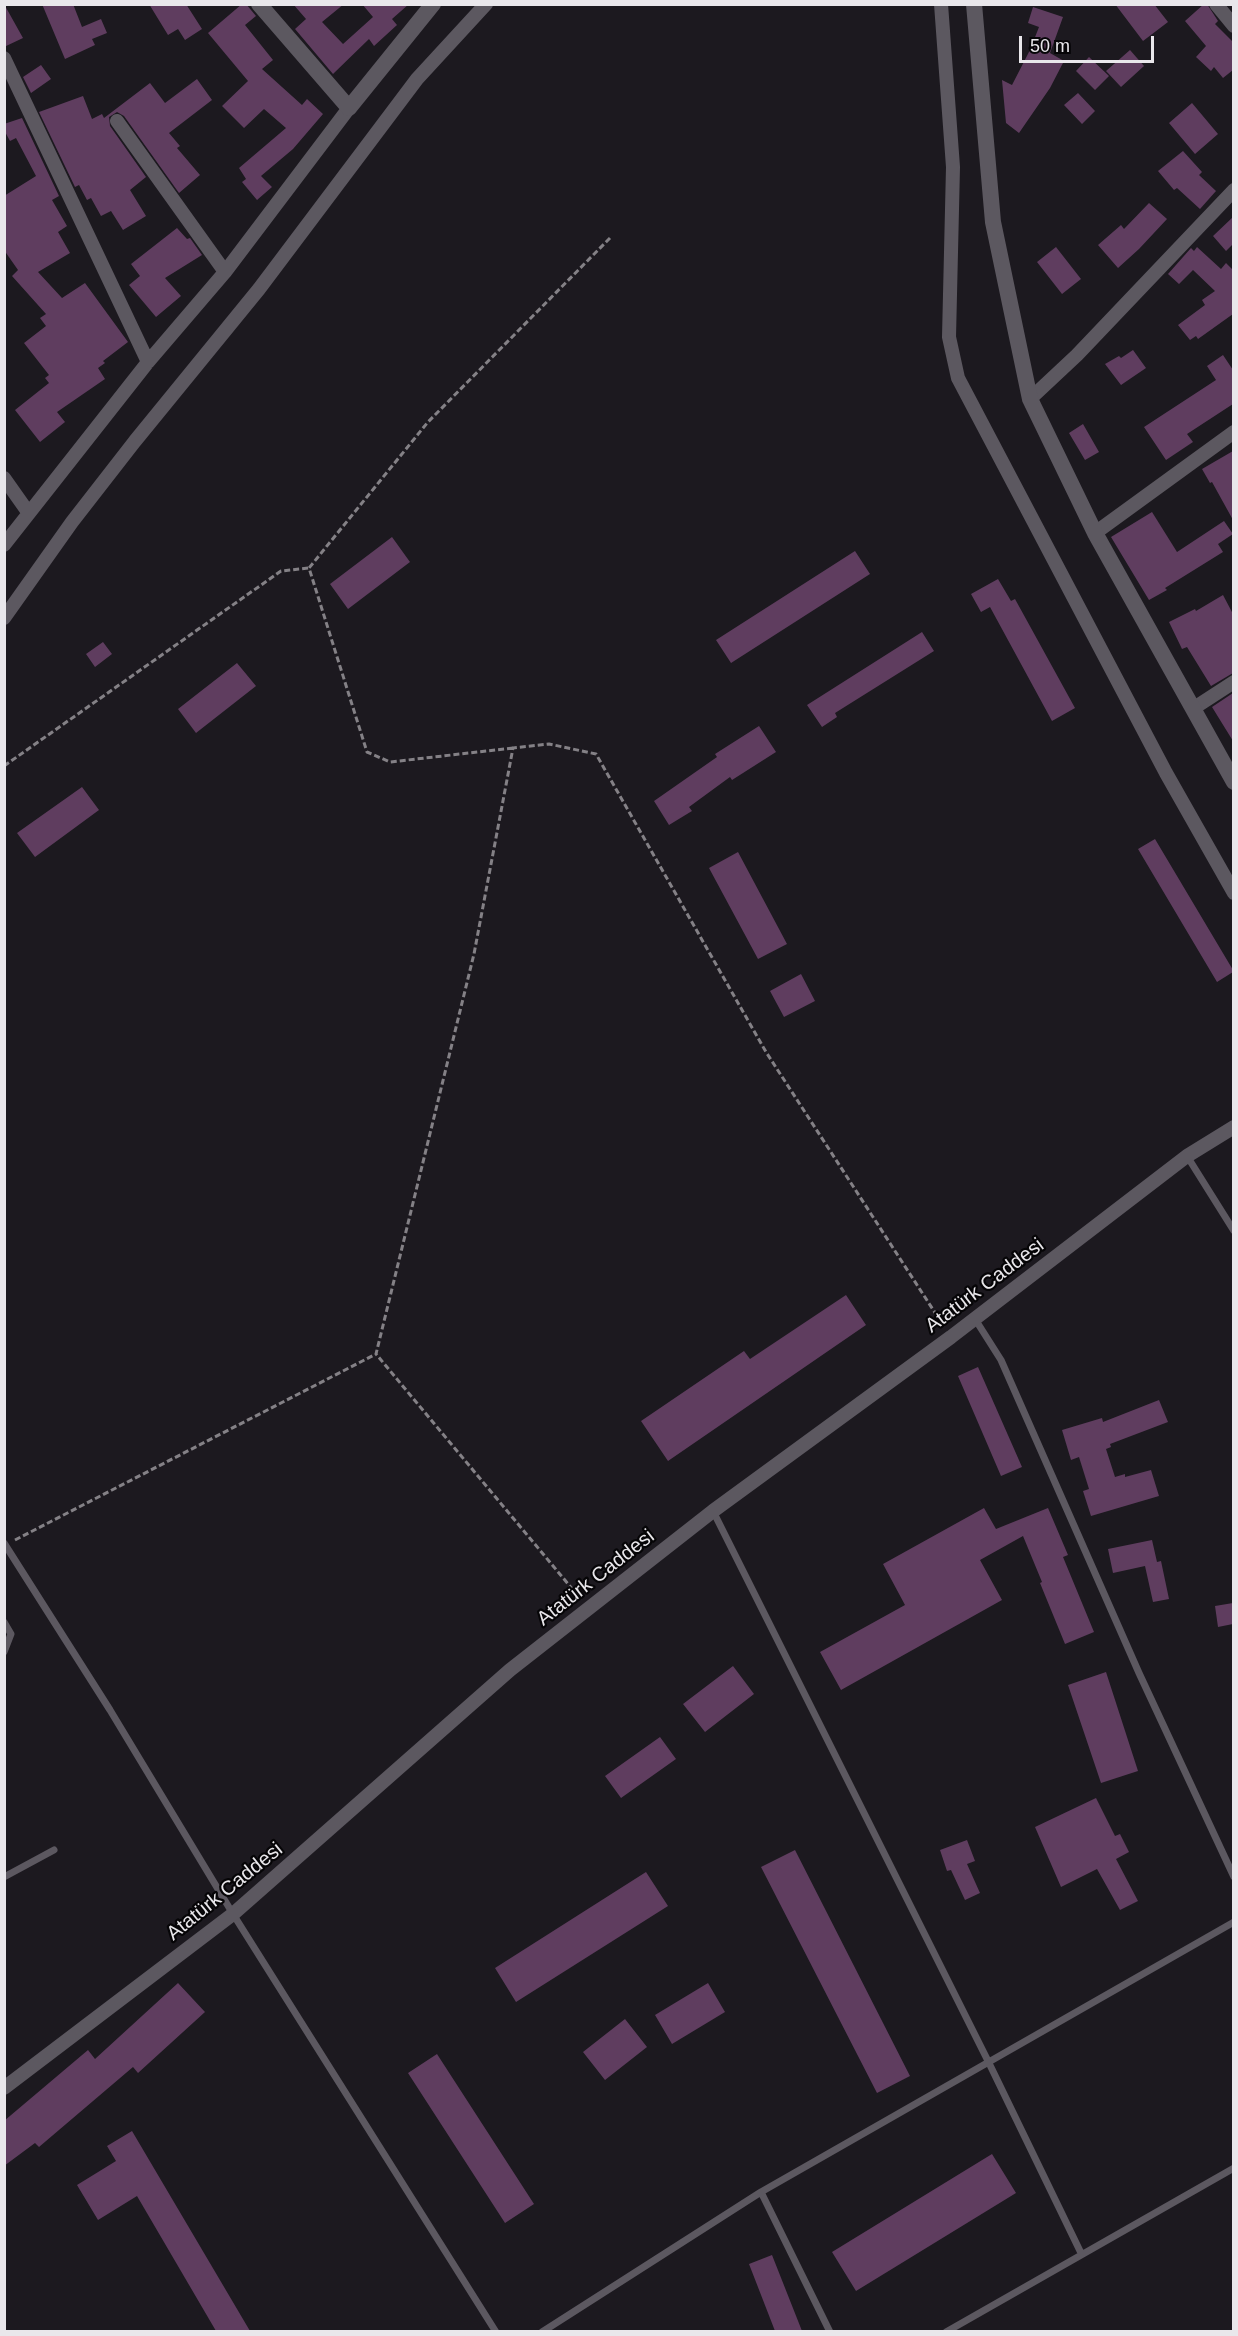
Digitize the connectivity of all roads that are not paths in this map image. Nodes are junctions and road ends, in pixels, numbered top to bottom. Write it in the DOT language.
graph roads {
  1 [pos="259,4"];
  2 [pos="433,4"];
  3 [pos="486,4"];
  4 [pos="941,4"];
  5 [pos="974,4"];
  6 [pos="1216,4"];
  7 [pos="1233,26"];
  8 [pos="4,58"];
  9 [pos="349,108"];
  10 [pos="117,121"];
  11 [pos="1233,190"];
  12 [pos="225,272"];
  13 [pos="148,362"];
  14 [pos="1030,399"];
  15 [pos="1233,432"];
  16 [pos="4,478"];
  17 [pos="28,513"];
  18 [pos="1095,533"];
  19 [pos="4,544"];
  20 [pos="4,618"];
  21 [pos="1233,682"];
  22 [pos="1194,708"];
  23 [pos="1233,782"];
  24 [pos="1233,892"];
  25 [pos="1233,1127"];
  26 [pos="1187,1156"];
  27 [pos="1233,1231"];
  28 [pos="975,1318"];
  29 [pos="713,1511"];
  30 [pos="5,1544"];
  31 [pos="4,1622"];
  32 [pos="4,1652"];
  33 [pos="54,1850"];
  34 [pos="4,1877"];
  35 [pos="1233,1877"];
  36 [pos="233,1914"];
  37 [pos="1233,1922"];
  38 [pos="989,2062"];
  39 [pos="4,2088"];
  40 [pos="1233,2168"];
  41 [pos="761,2192"];
  42 [pos="1081,2253"];
  43 [pos="496,2331"];
  44 [pos="542,2331"];
  45 [pos="830,2331"];
  46 [pos="946,2331"];
  1 -- 9 [label="street"];
  2 -- 9 [label="street"];
  3 -- 20 [label="street"];
  4 -- 24 [label="street"];
  5 -- 14 [label="street"];
  6 -- 7 [label="street"];
  8 -- 13 [label="street"];
  9 -- 12 [label="street"];
  10 -- 12 [label="street"];
  11 -- 14 [label="street"];
  12 -- 13 [label="street"];
  13 -- 17 [label="street"];
  14 -- 18 [label="street"];
  15 -- 18 [label="street"];
  16 -- 17 [label="street"];
  17 -- 19 [label="street"];
  18 -- 22 [label="street"];
  21 -- 22 [label="street"];
  22 -- 23 [label="street"];
  25 -- 26 [label="street, Atatürk Caddesi"];
  26 -- 27 [label="lane"];
  26 -- 28 [label="street, Atatürk Caddesi"];
  28 -- 29 [label="street, Atatürk Caddesi"];
  28 -- 35 [label="lane"];
  29 -- 36 [label="street, Atatürk Caddesi"];
  29 -- 38 [label="lane"];
  30 -- 36 [label="lane"];
  31 -- 32 [label="lane"];
  33 -- 34 [label="lane"];
  36 -- 39 [label="street, Atatürk Caddesi"];
  36 -- 43 [label="lane"];
  37 -- 38 [label="lane"];
  38 -- 41 [label="lane"];
  38 -- 42 [label="lane"];
  40 -- 42 [label="lane"];
  41 -- 44 [label="lane"];
  41 -- 45 [label="lane"];
  42 -- 46 [label="lane"];
}
